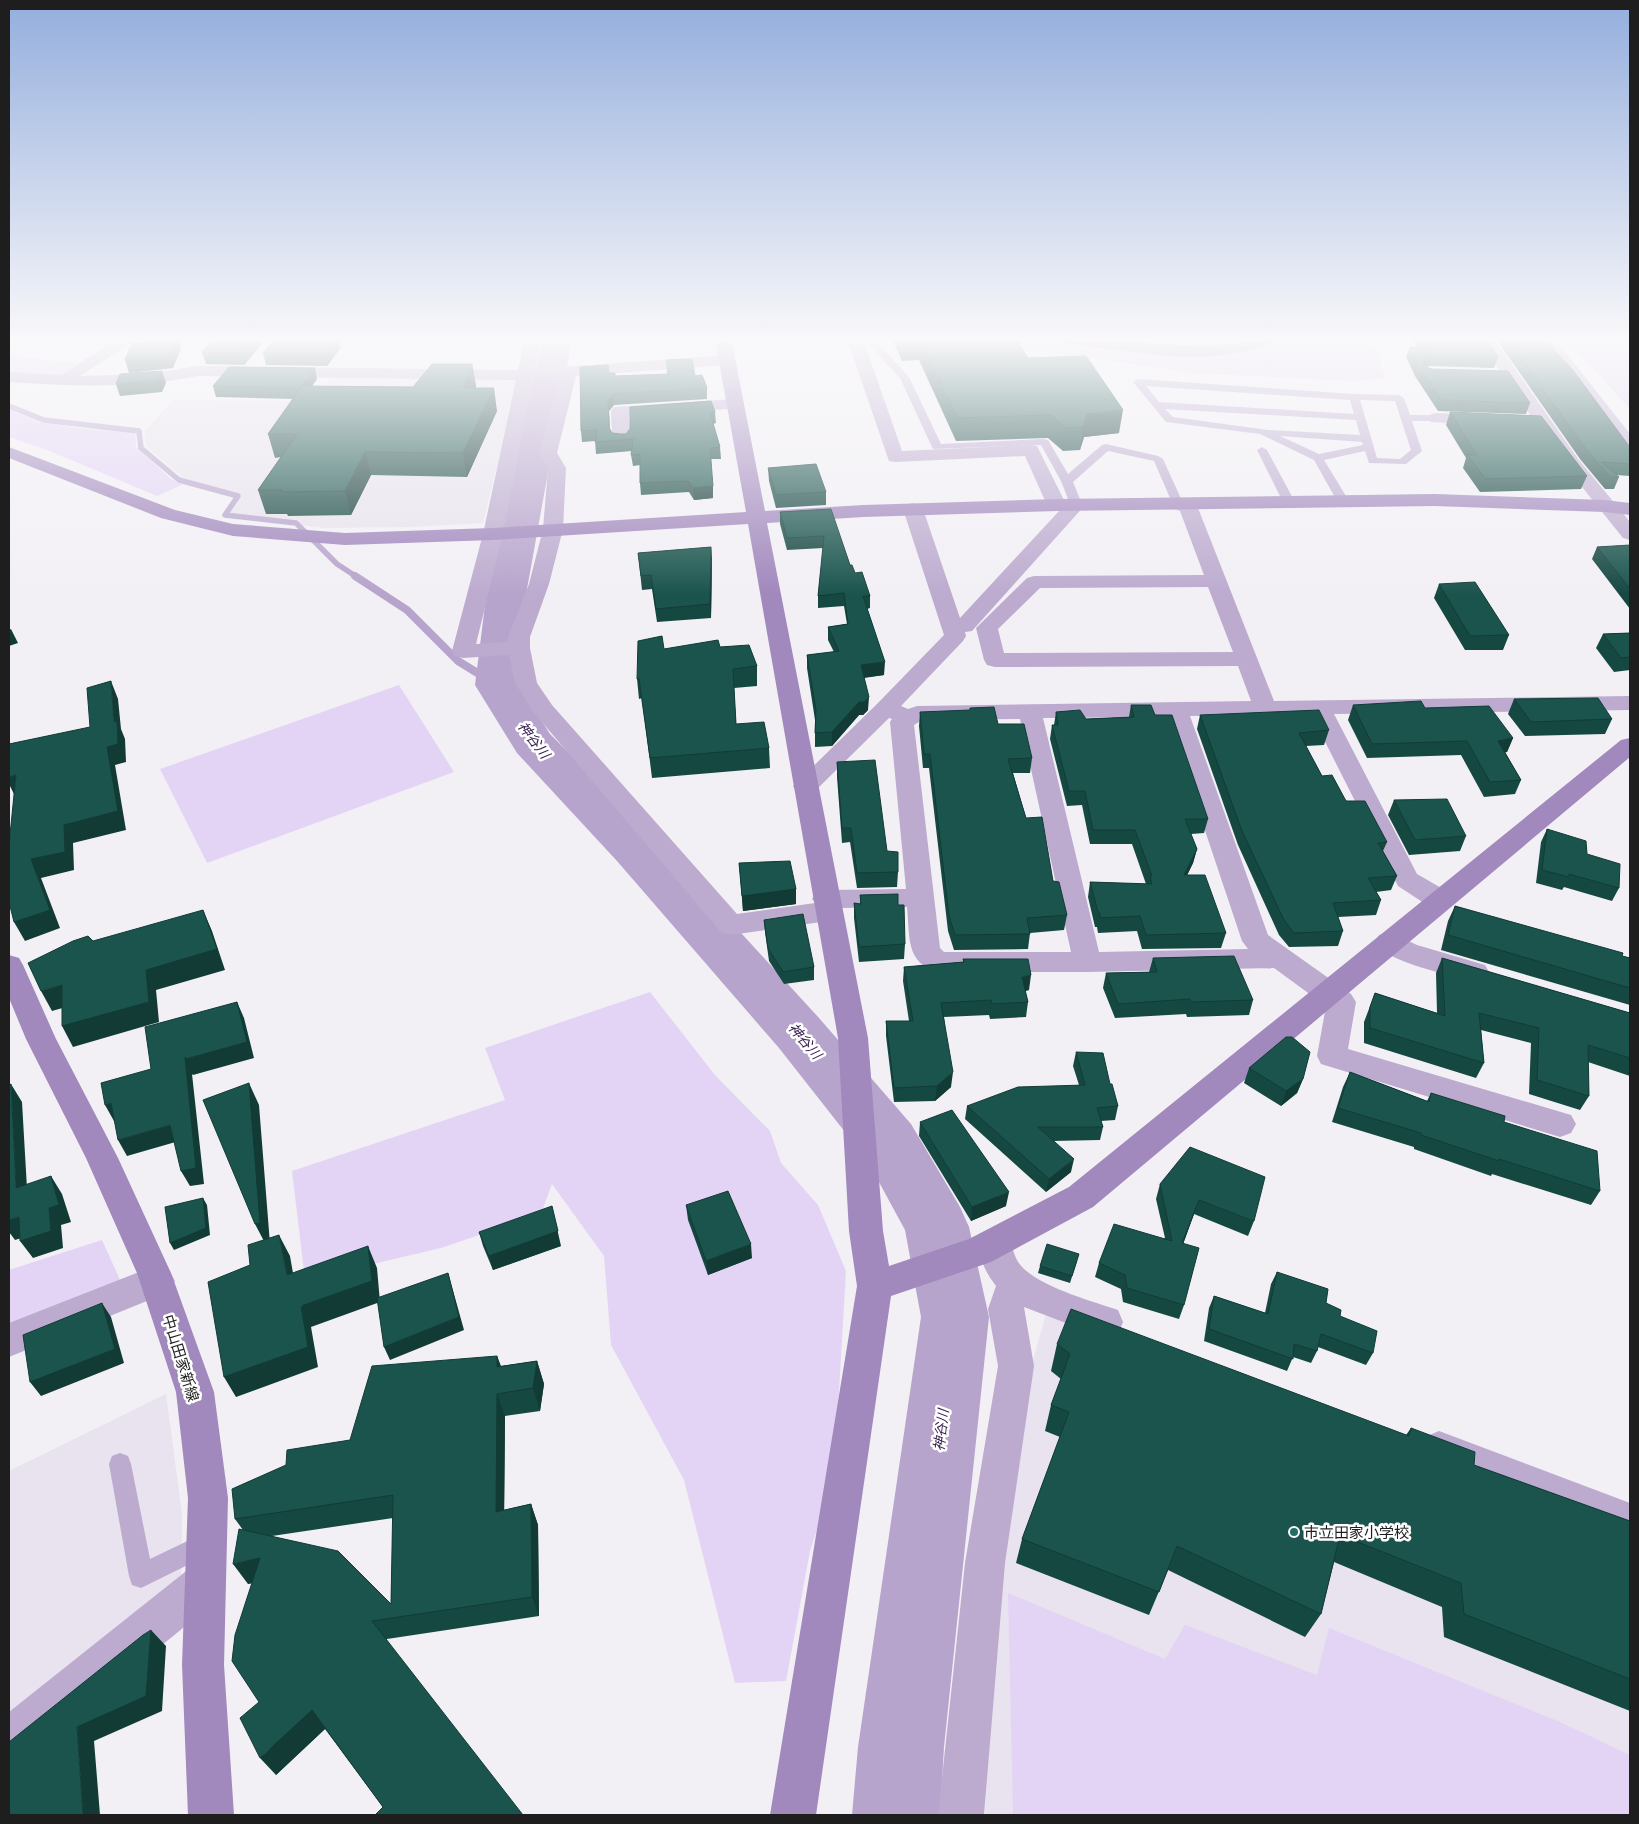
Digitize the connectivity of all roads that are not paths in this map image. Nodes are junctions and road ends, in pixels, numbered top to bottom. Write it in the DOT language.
graph roads {
  1 [pos="515,424"];
  2 [pos="555,424"];
  3 [pos="620,424"];
  4 [pos="739,424"];
  5 [pos="884,424"];
  6 [pos="926,424"];
  7 [pos="1204,424"];
  8 [pos="1362,424"];
  9 [pos="1408,424"];
  10 [pos="1545,424"];
  11 [pos="1613,424"];
  12 [pos="1262,431"];
  13 [pos="621,439"];
  14 [pos="1367,443"];
  15 [pos="1630,446"];
  16 [pos="1262,450"];
  17 [pos="9,452"];
  18 [pos="1318,458"];
  19 [pos="1067,481"];
  20 [pos="1342,501"];
  21 [pos="1289,502"];
  22 [pos="1177,503"];
  23 [pos="1066,505"];
  24 [pos="1605,506"];
  25 [pos="913,509"];
  26 [pos="1630,509"];
  27 [pos="755,516"];
  28 [pos="549,530"];
  29 [pos="493,534"];
  30 [pos="1630,534"];
  31 [pos="1216,581"];
  32 [pos="955,636"];
  33 [pos="519,648"];
  34 [pos="1246,659"];
  35 [pos="1630,703"];
  36 [pos="886,708"];
  37 [pos="1320,708"];
  38 [pos="1266,709"];
  39 [pos="1176,710"];
  40 [pos="1030,712"];
  41 [pos="909,718"];
  42 [pos="1630,745"];
  43 [pos="805,786"];
  44 [pos="920,898"];
  45 [pos="1440,900"];
  46 [pos="827,905"];
  47 [pos="1388,942"];
  48 [pos="1276,955"];
  49 [pos="1087,962"];
  50 [pos="9,965"];
  51 [pos="1500,980"];
  52 [pos="1329,992"];
  53 [pos="1560,1124"];
  54 [pos="987,1247"];
  55 [pos="157,1281"];
  56 [pos="1014,1281"];
  57 [pos="887,1283"];
  58 [pos="1137,1334"];
  59 [pos="9,1340"];
  60 [pos="1407,1438"];
  61 [pos="120,1464"];
  62 [pos="1630,1523"];
  63 [pos="206,1563"];
  64 [pos="9,1740"];
  65 [pos="211,1815"];
  66 [pos="793,1815"];
  67 [pos="961,1815"];
  1 -- 29 [label="street"];
  2 -- 28 [label="street"];
  3 -- 13 [label="street"];
  4 -- 27 [label="street"];
  5 -- 23 [label="street"];
  6 -- 19 [label="lane"];
  7 -- 12 [label="lane"];
  8 -- 14 [label="lane"];
  9 -- 14 [label="lane"];
  10 -- 24 [label="street"];
  11 -- 15 [label="street"];
  12 -- 14 [label="lane"];
  12 -- 18 [label="lane"];
  14 -- 18 [label="lane"];
  16 -- 21 [label="lane"];
  17 -- 29 [label="street"];
  18 -- 20 [label="lane"];
  19 -- 22 [label="lane"];
  19 -- 23 [label="lane"];
  20 -- 21 [label="street"];
  20 -- 24 [label="street"];
  21 -- 22 [label="street"];
  22 -- 23 [label="street"];
  22 -- 31 [label="street"];
  23 -- 25 [label="street"];
  23 -- 32 [label="street"];
  24 -- 26 [label="street"];
  24 -- 30 [label="street"];
  25 -- 27 [label="street"];
  25 -- 32 [label="street"];
  27 -- 28 [label="street"];
  27 -- 43 [label="street"];
  28 -- 29 [label="street"];
  28 -- 33 [label="street"];
  29 -- 33 [label="street"];
  31 -- 34 [label="street"];
  31 -- 34 [label="street"];
  32 -- 36 [label="street"];
  33 -- 46 [label="street"];
  34 -- 38 [label="street"];
  35 -- 37 [label="street"];
  36 -- 41 [label="street"];
  36 -- 43 [label="street"];
  37 -- 38 [label="street"];
  37 -- 45 [label="street"];
  38 -- 39 [label="street"];
  39 -- 40 [label="street"];
  39 -- 48 [label="street"];
  40 -- 41 [label="street"];
  40 -- 49 [label="street"];
  41 -- 44 [label="street"];
  42 -- 45 [label="street"];
  43 -- 46 [label="street"];
  44 -- 46 [label="street"];
  44 -- 49 [label="street"];
  45 -- 47 [label="street"];
  46 -- 57 [label="street"];
  47 -- 51 [label="street"];
  47 -- 52 [label="street"];
  48 -- 49 [label="street"];
  48 -- 52 [label="street"];
  50 -- 55 [label="street, 中山田家新線"];
  52 -- 53 [label="street"];
  52 -- 54 [label="street"];
  54 -- 56 [label="street"];
  54 -- 57 [label="street"];
  55 -- 59 [label="street"];
  55 -- 63 [label="street, 中山田家新線"];
  56 -- 58 [label="street"];
  56 -- 67 [label="street"];
  57 -- 66 [label="street"];
  60 -- 62 [label="street"];
  61 -- 63 [label="lane"];
  63 -- 64 [label="street"];
  63 -- 65 [label="street, 中山田家新線"];
}
